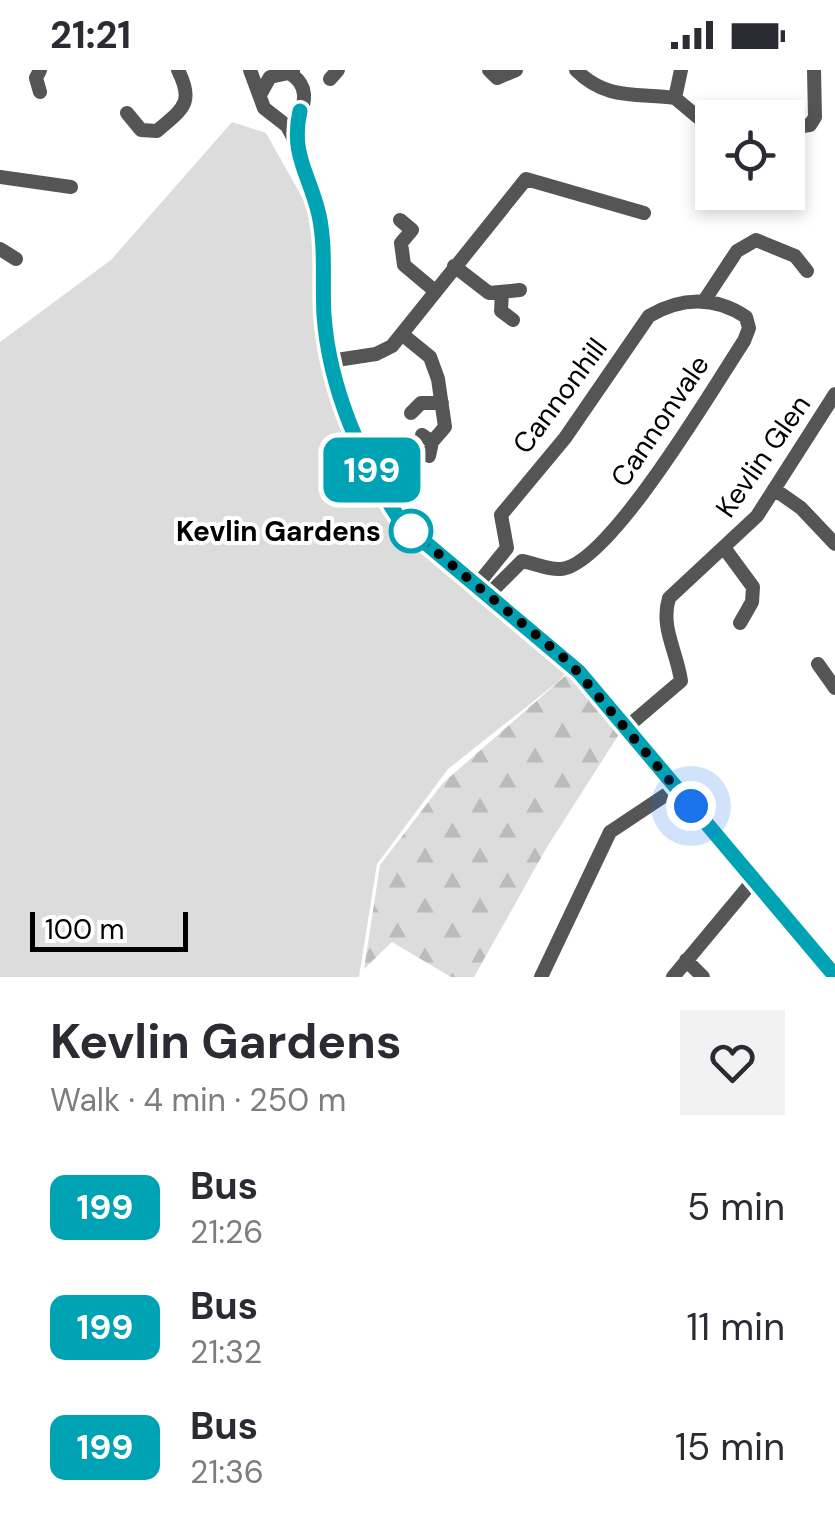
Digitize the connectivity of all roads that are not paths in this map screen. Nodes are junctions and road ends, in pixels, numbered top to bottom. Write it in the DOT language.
graph roads {
  1 [pos="40,70"];
  2 [pos="178,70"];
  3 [pos="252,70"];
  4 [pos="312,70"];
  5 [pos="489,70"];
  6 [pos="516,70"];
  7 [pos="576,70"];
  8 [pos="682,70"];
  9 [pos="814,70"];
  10 [pos="293,72"];
  11 [pos="270,77"];
  12 [pos="305,88"];
  13 [pos="40,92"];
  14 [pos="260,93"];
  15 [pos="674,98"];
  16 [pos="300,111"];
  17 [pos="695,112"];
  18 [pos="127,114"];
  19 [pos="279,118"];
  20 [pos="805,126"];
  21 [pos="295,141"];
  22 [pos="0,177"];
  23 [pos="71,188"];
  24 [pos="644,213"];
  25 [pos="400,220"];
  26 [pos="0,249"];
  27 [pos="16,259"];
  28 [pos="454,266"];
  29 [pos="808,271"];
  30 [pos="520,290"];
  31 [pos="435,291"];
  32 [pos="502,292"];
  33 [pos="704,300"];
  34 [pos="512,320"];
  35 [pos="402,335"];
  36 [pos="330,360"];
  37 [pos="835,394"];
  38 [pos="442,403"];
  39 [pos="411,413"];
  40 [pos="821,420"];
  41 [pos="835,430"];
  42 [pos="428,444"];
  43 [pos="774,489"];
  44 [pos="835,544"];
  45 [pos="725,548"];
  46 [pos="483,590"];
  47 [pos="739,627"];
  48 [pos="818,664"];
  49 [pos="835,688"];
  50 [pos="626,727"];
  51 [pos="676,788"];
  52 [pos="753,880"];
  53 [pos="686,960"];
  54 [pos="835,976"];
  55 [pos="541,977"];
  56 [pos="674,977"];
  57 [pos="703,977"];
  1 -- 13 [label="street"];
  2 -- 18 [label="street"];
  3 -- 11 [label="street"];
  3 -- 14 [label="street"];
  4 -- 12 [label="street"];
  5 -- 6 [label="street"];
  7 -- 15 [label="street"];
  8 -- 15 [label="street"];
  9 -- 20 [label="street"];
  10 -- 11 [label="street"];
  10 -- 12 [label="street"];
  11 -- 14 [label="street"];
  12 -- 16 [label="street"];
  14 -- 19 [label="street"];
  15 -- 17 [label="street"];
  16 -- 19 [label="street"];
  16 -- 21 [label="street"];
  19 -- 21 [label="street"];
  21 -- 36 [label="street"];
  22 -- 23 [label="street"];
  24 -- 28 [label="street"];
  25 -- 31 [label="street"];
  26 -- 27 [label="street"];
  28 -- 31 [label="street"];
  28 -- 32 [label="street"];
  29 -- 33 [label="street"];
  30 -- 32 [label="street"];
  31 -- 35 [label="street"];
  32 -- 34 [label="street"];
  33 -- 46 [label="street, Cannonhill"];
  33 -- 46 [label="street, Cannonvale"];
  35 -- 36 [label="street"];
  35 -- 38 [label="street"];
  36 -- 46 [label="street"];
  37 -- 40 [label="street, Kevlin Glen"];
  38 -- 39 [label="street"];
  38 -- 42 [label="street"];
  40 -- 41 [label="street"];
  40 -- 43 [label="street, Kevlin Glen"];
  43 -- 44 [label="street"];
  43 -- 45 [label="street, Kevlin Glen"];
  45 -- 47 [label="street"];
  45 -- 50 [label="street, Kevlin Glen"];
  46 -- 50 [label="street"];
  48 -- 49 [label="street"];
  50 -- 51 [label="street"];
  51 -- 52 [label="street"];
  51 -- 55 [label="street"];
  52 -- 53 [label="street"];
  52 -- 54 [label="street"];
  53 -- 56 [label="street"];
  53 -- 57 [label="street"];
}
